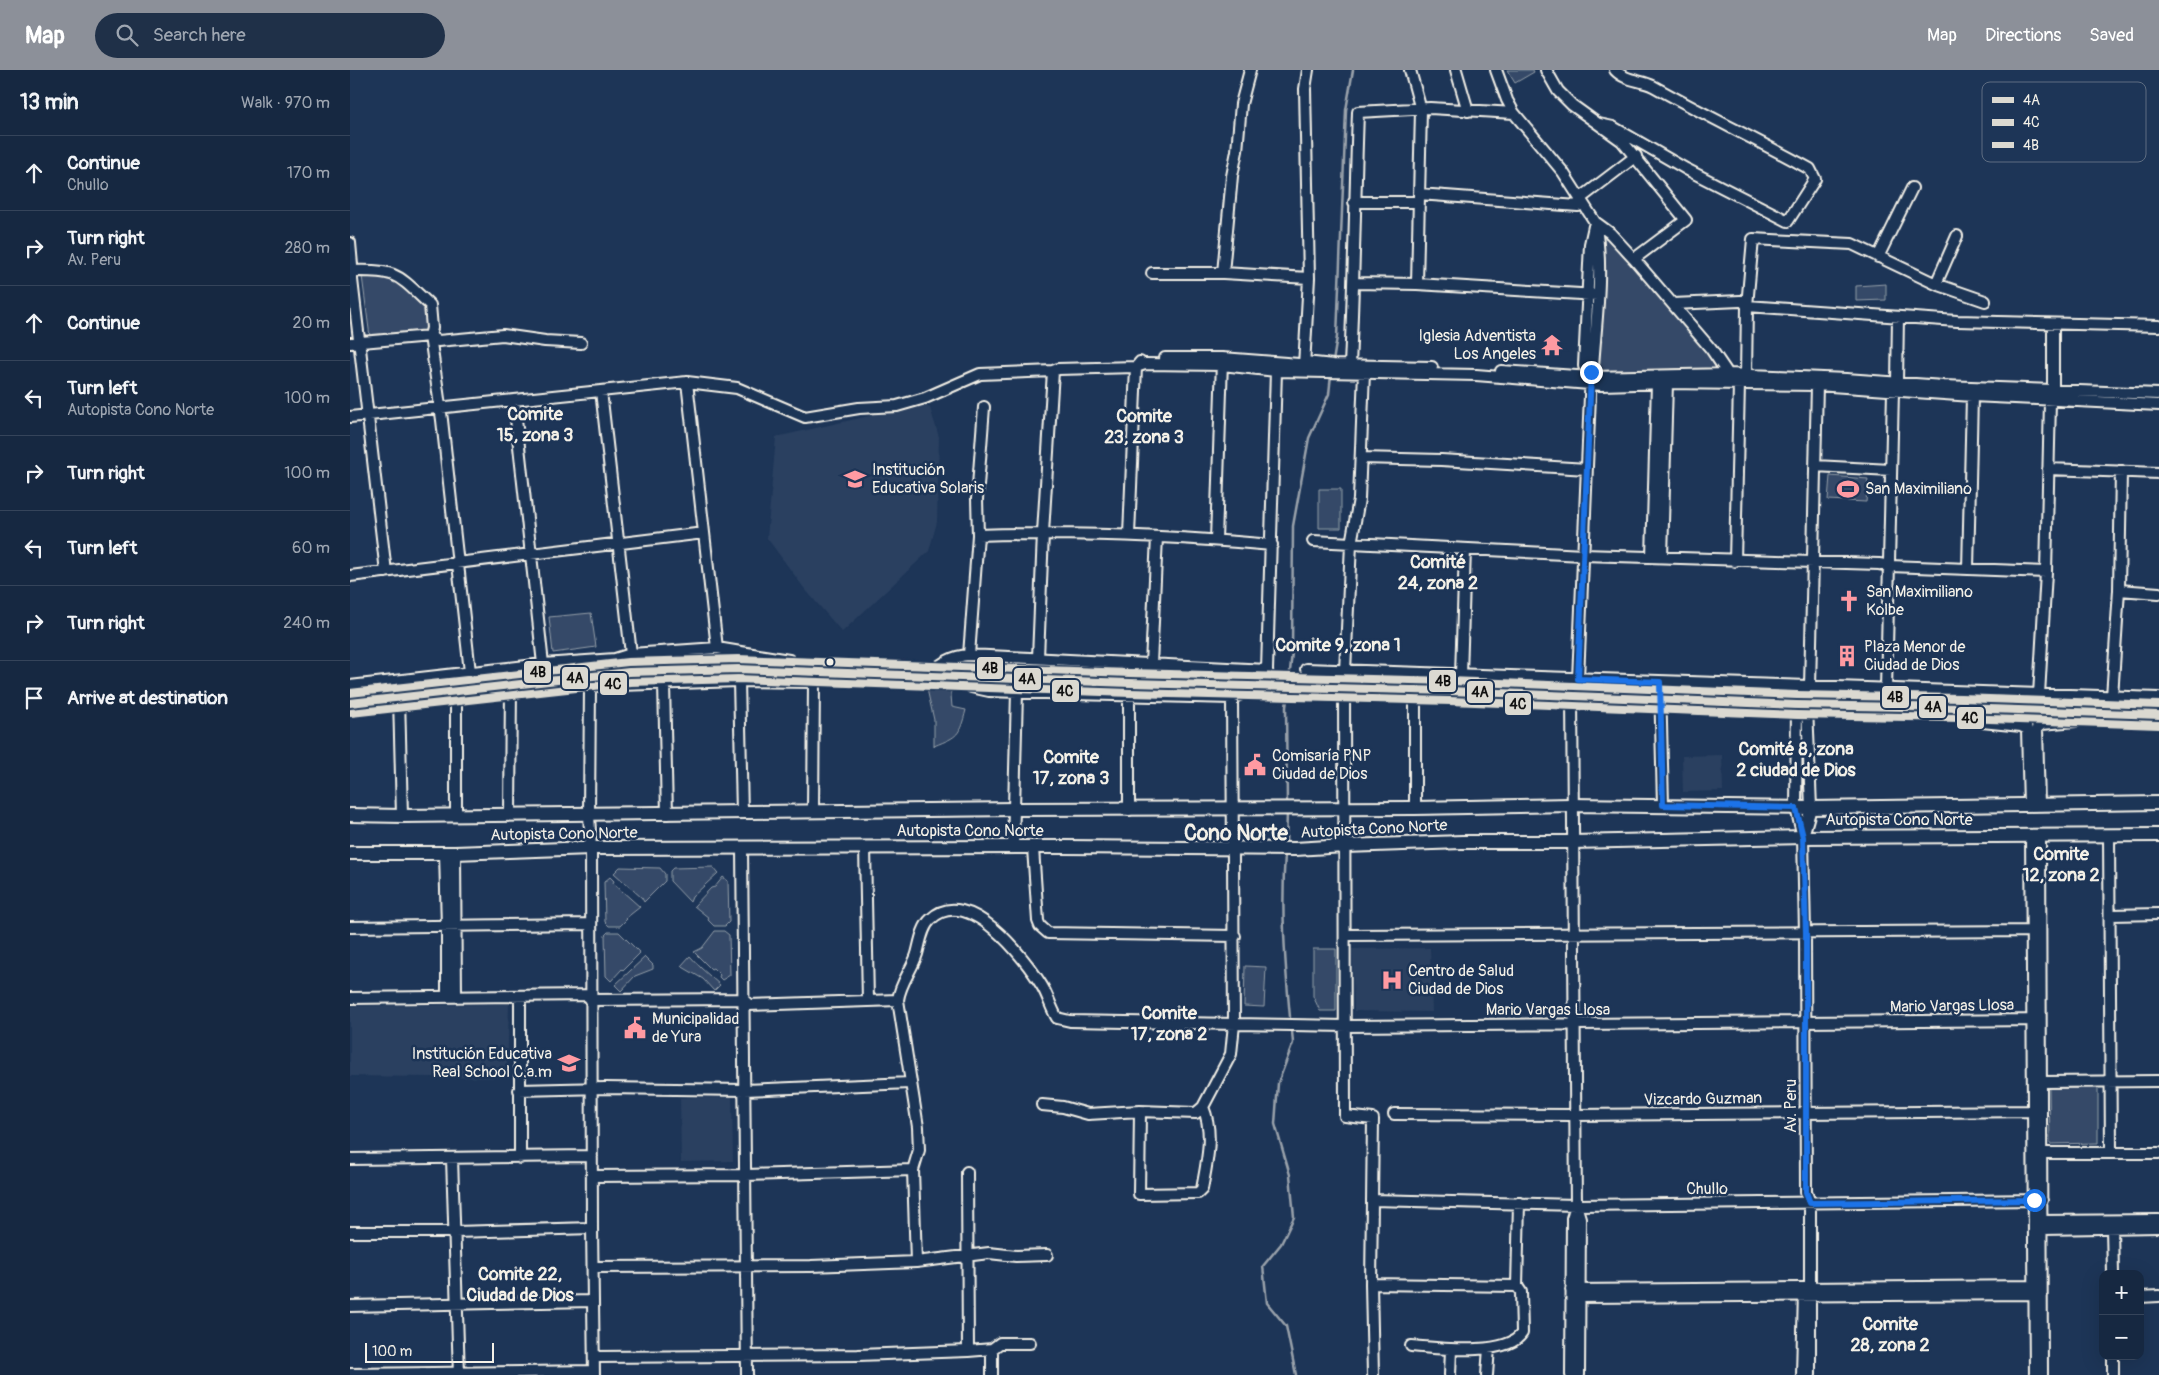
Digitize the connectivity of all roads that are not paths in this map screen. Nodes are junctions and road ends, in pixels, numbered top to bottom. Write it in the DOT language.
graph roads {
  1 [pos="1250,70"];
  2 [pos="1308,70"];
  3 [pos="1410,70"];
  4 [pos="1456,70"];
  5 [pos="1496,70"];
  6 [pos="1546,70"];
  7 [pos="1615,70"];
  8 [pos="1421,110"];
  9 [pos="1468,111"];
  10 [pos="1514,113"];
  11 [pos="1598,124"];
  12 [pos="1636,156"];
  13 [pos="1912,188"];
  14 [pos="1418,198"];
  15 [pos="1581,198"];
  16 [pos="1354,202"];
  17 [pos="1595,222"];
  18 [pos="1957,236"];
  19 [pos="350,243"];
  20 [pos="1878,257"];
  21 [pos="1634,259"];
  22 [pos="350,271"];
  23 [pos="1152,273"];
  24 [pos="1223,273"];
  25 [pos="1309,278"];
  26 [pos="1354,283"];
  27 [pos="1417,284"];
  28 [pos="1936,284"];
  29 [pos="1592,295"];
  30 [pos="1985,301"];
  31 [pos="1673,304"];
  32 [pos="1747,306"];
  33 [pos="1898,317"];
  34 [pos="2053,324"];
  35 [pos="2159,326"];
  36 [pos="430,336"];
  37 [pos="355,343"];
  38 [pos="581,343"];
  39 [pos="1222,362"];
  40 [pos="1350,365"];
  41 [pos="1304,366"];
  42 [pos="1136,368"];
  43 [pos="1276,370"];
  44 [pos="1053,371"];
  45 [pos="1364,372"];
  46 [pos="1728,374"];
  47 [pos="1746,375"];
  48 [pos="1590,381"];
  49 [pos="687,382"];
  50 [pos="1662,383"];
  51 [pos="1739,384"];
  52 [pos="1817,385"];
  53 [pos="1895,386"];
  54 [pos="601,391"];
  55 [pos="2159,394"];
  56 [pos="2051,395"];
  57 [pos="1972,396"];
  58 [pos="514,400"];
  59 [pos="2159,405"];
  60 [pos="984,407"];
  61 [pos="440,408"];
  62 [pos="368,415"];
  63 [pos="350,417"];
  64 [pos="1361,458"];
  65 [pos="1815,466"];
  66 [pos="1587,469"];
  67 [pos="2048,469"];
  68 [pos="1891,470"];
  69 [pos="2121,471"];
  70 [pos="2159,473"];
  71 [pos="704,533"];
  72 [pos="1043,533"];
  73 [pos="978,535"];
  74 [pos="1129,535"];
  75 [pos="1157,537"];
  76 [pos="1216,540"];
  77 [pos="1313,541"];
  78 [pos="620,543"];
  79 [pos="1351,544"];
  80 [pos="1272,545"];
  81 [pos="1465,548"];
  82 [pos="531,554"];
  83 [pos="1583,556"];
  84 [pos="1657,557"];
  85 [pos="1735,560"];
  86 [pos="1813,562"];
  87 [pos="459,564"];
  88 [pos="1890,566"];
  89 [pos="1968,569"];
  90 [pos="386,572"];
  91 [pos="2046,572"];
  92 [pos="350,576"];
  93 [pos="2119,590"];
  94 [pos="2159,592"];
  95 [pos="717,648"];
  96 [pos="631,654"];
  97 [pos="969,655"];
  98 [pos="1038,658"];
  99 [pos="543,664"];
  100 [pos="1151,664"];
  101 [pos="1306,669"];
  102 [pos="800,670"];
  103 [pos="1267,670"];
  104 [pos="1346,671"];
  105 [pos="470,672"];
  106 [pos="927,675"];
  107 [pos="1462,675"];
  108 [pos="962,677"];
  109 [pos="1578,679"];
  110 [pos="409,680"];
  111 [pos="588,681"];
  112 [pos="739,681"];
  113 [pos="814,682"];
  114 [pos="1660,682"];
  115 [pos="664,684"];
  116 [pos="511,685"];
  117 [pos="350,686"];
  118 [pos="1269,687"];
  119 [pos="1810,687"];
  120 [pos="1320,688"];
  121 [pos="1344,688"];
  122 [pos="1415,690"];
  123 [pos="1886,690"];
  124 [pos="456,691"];
  125 [pos="1017,692"];
  126 [pos="430,694"];
  127 [pos="2039,695"];
  128 [pos="1129,696"];
  129 [pos="399,697"];
  130 [pos="1572,697"];
  131 [pos="2112,697"];
  132 [pos="1232,698"];
  133 [pos="2159,698"];
  134 [pos="1660,700"];
  135 [pos="350,703"];
  136 [pos="1802,706"];
  137 [pos="1944,708"];
  138 [pos="2095,713"];
  139 [pos="2159,715"];
  140 [pos="2159,803"];
  141 [pos="1571,805"];
  142 [pos="1663,805"];
  143 [pos="2034,805"];
  144 [pos="1343,808"];
  145 [pos="1415,808"];
  146 [pos="1796,808"];
  147 [pos="1811,808"];
  148 [pos="1015,809"];
  149 [pos="1129,810"];
  150 [pos="1232,810"];
  151 [pos="813,812"];
  152 [pos="742,813"];
  153 [pos="667,814"];
  154 [pos="350,815"];
  155 [pos="456,815"];
  156 [pos="510,815"];
  157 [pos="589,815"];
  158 [pos="402,816"];
  159 [pos="2036,835"];
  160 [pos="2109,835"];
  161 [pos="2159,835"];
  162 [pos="1803,837"];
  163 [pos="1572,842"];
  164 [pos="1345,846"];
  165 [pos="1013,847"];
  166 [pos="592,848"];
  167 [pos="742,848"];
  168 [pos="865,848"];
  169 [pos="1033,848"];
  170 [pos="1234,849"];
  171 [pos="350,853"];
  172 [pos="450,853"];
  173 [pos="2159,914"];
  174 [pos="2111,915"];
  175 [pos="591,924"];
  176 [pos="451,927"];
  177 [pos="350,928"];
  178 [pos="2036,931"];
  179 [pos="1806,933"];
  180 [pos="1573,934"];
  181 [pos="1235,936"];
  182 [pos="1345,936"];
  183 [pos="451,996"];
  184 [pos="520,996"];
  185 [pos="350,998"];
  186 [pos="743,999"];
  187 [pos="591,1000"];
  188 [pos="898,1000"];
  189 [pos="868,1001"];
  190 [pos="2036,1020"];
  191 [pos="1805,1022"];
  192 [pos="1234,1024"];
  193 [pos="1573,1024"];
  194 [pos="1346,1026"];
  195 [pos="2111,1081"];
  196 [pos="2159,1081"];
  197 [pos="2042,1082"];
  198 [pos="910,1083"];
  199 [pos="591,1088"];
  200 [pos="519,1090"];
  201 [pos="745,1090"];
  202 [pos="1042,1105"];
  203 [pos="1203,1107"];
  204 [pos="1140,1111"];
  205 [pos="2037,1111"];
  206 [pos="1806,1113"];
  207 [pos="1394,1114"];
  208 [pos="1574,1116"];
  209 [pos="2111,1152"];
  210 [pos="2042,1153"];
  211 [pos="2159,1153"];
  212 [pos="592,1156"];
  213 [pos="452,1158"];
  214 [pos="520,1158"];
  215 [pos="350,1159"];
  216 [pos="913,1170"];
  217 [pos="966,1172"];
  218 [pos="746,1175"];
  219 [pos="592,1176"];
  220 [pos="1373,1200"];
  221 [pos="2038,1200"];
  222 [pos="1518,1203"];
  223 [pos="1807,1203"];
  224 [pos="1576,1205"];
  225 [pos="2159,1220"];
  226 [pos="2040,1224"];
  227 [pos="2112,1227"];
  228 [pos="2159,1227"];
  229 [pos="592,1228"];
  230 [pos="350,1232"];
  231 [pos="455,1232"];
  232 [pos="966,1255"];
  233 [pos="1047,1255"];
  234 [pos="916,1262"];
  235 [pos="745,1265"];
  236 [pos="593,1266"];
  237 [pos="2113,1270"];
  238 [pos="1371,1284"];
  239 [pos="1517,1286"];
  240 [pos="2038,1290"];
  241 [pos="1576,1292"];
  242 [pos="1807,1292"];
  243 [pos="2159,1296"];
  244 [pos="2144,1297"];
  245 [pos="593,1301"];
  246 [pos="458,1302"];
  247 [pos="350,1306"];
  248 [pos="1030,1343"];
  249 [pos="1411,1346"];
  250 [pos="1451,1348"];
  251 [pos="1489,1348"];
  252 [pos="992,1350"];
  253 [pos="968,1351"];
  254 [pos="595,1357"];
  255 [pos="747,1357"];
  256 [pos="2113,1360"];
  257 [pos="594,1373"];
  258 [pos="350,1374"];
  259 [pos="459,1374"];
  260 [pos="747,1375"];
  261 [pos="992,1375"];
  262 [pos="1373,1375"];
  263 [pos="1450,1375"];
  264 [pos="1487,1375"];
  265 [pos="1570,1375"];
  266 [pos="1579,1375"];
  267 [pos="1802,1375"];
  268 [pos="1810,1375"];
  269 [pos="2035,1375"];
  270 [pos="2042,1375"];
  271 [pos="2113,1375"];
  1 -- 24 [label="street"];
  2 -- 25 [label="street"];
  3 -- 8 [label="street"];
  4 -- 9 [label="street"];
  5 -- 10 [label="street"];
  6 -- 11 [label="street"];
  7 -- 11 [label="street"];
  8 -- 9 [label="street"];
  8 -- 14 [label="street"];
  8 -- 16 [label="street"];
  9 -- 10 [label="street"];
  10 -- 15 [label="street"];
  11 -- 12 [label="street"];
  12 -- 15 [label="street"];
  12 -- 21 [label="street"];
  13 -- 20 [label="street"];
  14 -- 15 [label="street"];
  14 -- 16 [label="street"];
  14 -- 27 [label="street"];
  15 -- 17 [label="street"];
  16 -- 26 [label="street"];
  17 -- 21 [label="street"];
  17 -- 29 [label="street"];
  18 -- 28 [label="street"];
  19 -- 22 [label="street"];
  20 -- 28 [label="street"];
  20 -- 32 [label="street"];
  21 -- 31 [label="street"];
  22 -- 36 [label="street"];
  22 -- 37 [label="street"];
  23 -- 24 [label="street"];
  24 -- 25 [label="street"];
  25 -- 41 [label="street"];
  26 -- 27 [label="street"];
  26 -- 40 [label="street"];
  27 -- 29 [label="street"];
  28 -- 30 [label="street"];
  29 -- 48 [label="street"];
  31 -- 32 [label="street"];
  31 -- 46 [label="street"];
  32 -- 33 [label="street"];
  32 -- 47 [label="street"];
  33 -- 34 [label="street"];
  33 -- 53 [label="street"];
  34 -- 35 [label="street"];
  34 -- 56 [label="street"];
  36 -- 37 [label="street"];
  36 -- 38 [label="street"];
  36 -- 61 [label="street"];
  37 -- 62 [label="street"];
  39 -- 41 [label="street"];
  39 -- 42 [label="street"];
  39 -- 43 [label="street"];
  39 -- 76 [label="street"];
  40 -- 41 [label="street"];
  40 -- 48 [label="street"];
  41 -- 43 [label="street"];
  41 -- 45 [label="street"];
  42 -- 44 [label="street"];
  42 -- 74 [label="street"];
  43 -- 80 [label="street"];
  44 -- 49 [label="street"];
  44 -- 72 [label="street"];
  45 -- 48 [label="street"];
  45 -- 64 [label="street"];
  46 -- 47 [label="street"];
  46 -- 48 [label="street"];
  47 -- 53 [label="street"];
  48 -- 50 [label="street"];
  48 -- 66 [label="street"];
  49 -- 54 [label="street"];
  49 -- 71 [label="street"];
  50 -- 51 [label="street"];
  50 -- 84 [label="street"];
  51 -- 52 [label="street"];
  51 -- 85 [label="street"];
  52 -- 53 [label="street"];
  52 -- 65 [label="street"];
  53 -- 56 [label="street"];
  53 -- 57 [label="street"];
  53 -- 68 [label="street"];
  54 -- 58 [label="street"];
  54 -- 78 [label="street"];
  55 -- 56 [label="street"];
  56 -- 57 [label="street"];
  56 -- 59 [label="street"];
  56 -- 67 [label="street"];
  57 -- 89 [label="street"];
  58 -- 61 [label="street"];
  58 -- 82 [label="street"];
  60 -- 73 [label="street"];
  61 -- 62 [label="street"];
  61 -- 87 [label="street"];
  62 -- 63 [label="street"];
  62 -- 90 [label="street"];
  64 -- 66 [label="street"];
  64 -- 79 [label="street"];
  65 -- 68 [label="street"];
  65 -- 86 [label="street"];
  66 -- 83 [label="street"];
  67 -- 69 [label="street"];
  67 -- 91 [label="street"];
  68 -- 88 [label="street"];
  69 -- 70 [label="street"];
  69 -- 93 [label="street"];
  71 -- 78 [label="street"];
  71 -- 95 [label="street"];
  72 -- 73 [label="street"];
  72 -- 74 [label="street"];
  72 -- 98 [label="street"];
  73 -- 97 [label="street"];
  74 -- 75 [label="street"];
  75 -- 76 [label="street"];
  75 -- 100 [label="street"];
  76 -- 80 [label="street"];
  77 -- 79 [label="street"];
  78 -- 82 [label="street"];
  78 -- 96 [label="street"];
  79 -- 81 [label="street"];
  79 -- 104 [label="street"];
  80 -- 103 [label="street"];
  81 -- 83 [label="street"];
  81 -- 107 [label="street"];
  82 -- 87 [label="street"];
  82 -- 99 [label="street"];
  83 -- 84 [label="street"];
  83 -- 109 [label="street"];
  84 -- 85 [label="street"];
  85 -- 86 [label="street"];
  86 -- 88 [label="street"];
  86 -- 119 [label="street"];
  87 -- 90 [label="street"];
  87 -- 105 [label="street"];
  88 -- 89 [label="street"];
  88 -- 123 [label="street"];
  89 -- 91 [label="street"];
  90 -- 92 [label="street"];
  91 -- 127 [label="street"];
  93 -- 94 [label="street"];
  93 -- 131 [label="street"];
  95 -- 96 [label="street"];
  95 -- 102 [label="street"];
  96 -- 99 [label="street"];
  97 -- 98 [label="street"];
  97 -- 106 [label="street"];
  98 -- 100 [label="street"];
  99 -- 105 [label="street"];
  100 -- 103 [label="street"];
  101 -- 104 [label="street"];
  102 -- 106 [label="highway"];
  102 -- 111 [label="highway"];
  102 -- 113 [label="street"];
  103 -- 118 [label="street"];
  104 -- 107 [label="street"];
  104 -- 120 [label="street"];
  105 -- 110 [label="street"];
  106 -- 108 [label="highway"];
  107 -- 109 [label="street"];
  108 -- 118 [label="highway"];
  108 -- 125 [label="street"];
  109 -- 114 [label="street"];
  110 -- 117 [label="street"];
  110 -- 126 [label="street"];
  111 -- 115 [label="street"];
  111 -- 116 [label="highway"];
  111 -- 157 [label="street"];
  112 -- 113 [label="street"];
  112 -- 115 [label="street"];
  112 -- 152 [label="street"];
  113 -- 151 [label="street"];
  114 -- 119 [label="street"];
  114 -- 134 [label="street"];
  115 -- 153 [label="street"];
  116 -- 124 [label="highway"];
  116 -- 156 [label="street"];
  118 -- 120 [label="highway"];
  118 -- 132 [label="street"];
  119 -- 123 [label="street"];
  120 -- 121 [label="highway"];
  121 -- 122 [label="highway"];
  121 -- 144 [label="street"];
  122 -- 130 [label="highway"];
  122 -- 145 [label="street"];
  123 -- 127 [label="street"];
  124 -- 126 [label="highway"];
  124 -- 155 [label="street"];
  125 -- 128 [label="street"];
  125 -- 148 [label="street"];
  126 -- 129 [label="highway"];
  127 -- 131 [label="street"];
  128 -- 132 [label="street"];
  128 -- 149 [label="street"];
  129 -- 135 [label="highway"];
  129 -- 158 [label="street"];
  130 -- 134 [label="highway"];
  130 -- 141 [label="street"];
  131 -- 133 [label="street"];
  131 -- 138 [label="street"];
  132 -- 150 [label="street"];
  134 -- 136 [label="highway"];
  134 -- 142 [label="street"];
  136 -- 137 [label="highway"];
  136 -- 146 [label="street"];
  136 -- 147 [label="street"];
  137 -- 138 [label="highway"];
  137 -- 143 [label="street"];
  138 -- 139 [label="highway"];
  138 -- 143 [label="street"];
  140 -- 143 [label="main road, Autopista Cono Norte"];
  141 -- 142 [label="main road, Autopista Cono Norte"];
  141 -- 145 [label="main road, Autopista Cono Norte"];
  141 -- 163 [label="street"];
  142 -- 146 [label="main road, Autopista Cono Norte"];
  143 -- 147 [label="main road, Autopista Cono Norte"];
  144 -- 145 [label="main road, Autopista Cono Norte"];
  144 -- 150 [label="main road, Autopista Cono Norte"];
  144 -- 164 [label="street"];
  146 -- 147 [label="main road, Autopista Cono Norte"];
  146 -- 162 [label="street"];
  147 -- 162 [label="street"];
  148 -- 149 [label="main road, Autopista Cono Norte"];
  148 -- 151 [label="main road, Autopista Cono Norte"];
  148 -- 165 [label="street"];
  149 -- 150 [label="main road, Autopista Cono Norte"];
  150 -- 170 [label="street"];
  151 -- 152 [label="main road, Autopista Cono Norte"];
  152 -- 153 [label="main road, Autopista Cono Norte"];
  153 -- 157 [label="main road, Autopista Cono Norte"];
  154 -- 158 [label="main road, Autopista Cono Norte"];
  155 -- 156 [label="main road, Autopista Cono Norte"];
  155 -- 158 [label="main road, Autopista Cono Norte"];
  156 -- 157 [label="main road, Autopista Cono Norte"];
  157 -- 166 [label="street"];
  159 -- 160 [label="main road, Autopista Cono Norte"];
  159 -- 162 [label="main road, Autopista Cono Norte"];
  159 -- 178 [label="street"];
  160 -- 161 [label="main road, Autopista Cono Norte"];
  160 -- 174 [label="street"];
  162 -- 163 [label="main road, Autopista Cono Norte"];
  162 -- 179 [label="street, Av. Peru"];
  163 -- 164 [label="main road, Autopista Cono Norte"];
  163 -- 180 [label="street"];
  164 -- 170 [label="main road, Autopista Cono Norte"];
  164 -- 182 [label="street"];
  165 -- 168 [label="main road, Autopista Cono Norte"];
  165 -- 169 [label="main road, Autopista Cono Norte"];
  166 -- 167 [label="main road, Autopista Cono Norte"];
  166 -- 172 [label="main road, Autopista Cono Norte"];
  166 -- 175 [label="street"];
  167 -- 168 [label="main road, Autopista Cono Norte"];
  167 -- 186 [label="street"];
  168 -- 189 [label="street"];
  169 -- 170 [label="main road, Autopista Cono Norte"];
  169 -- 181 [label="street"];
  170 -- 181 [label="street"];
  171 -- 172 [label="main road, Autopista Cono Norte"];
  172 -- 176 [label="street"];
  173 -- 174 [label="street"];
  174 -- 195 [label="street"];
  175 -- 176 [label="street"];
  175 -- 187 [label="street"];
  176 -- 177 [label="street"];
  176 -- 183 [label="street"];
  178 -- 179 [label="street"];
  178 -- 190 [label="street"];
  179 -- 180 [label="street"];
  179 -- 191 [label="street, Av. Peru"];
  180 -- 182 [label="street"];
  180 -- 193 [label="street"];
  181 -- 192 [label="street"];
  182 -- 194 [label="street"];
  183 -- 184 [label="street"];
  183 -- 185 [label="street"];
  184 -- 187 [label="street"];
  184 -- 200 [label="street"];
  186 -- 187 [label="street"];
  186 -- 189 [label="street"];
  186 -- 201 [label="street"];
  187 -- 199 [label="street"];
  188 -- 189 [label="street"];
  188 -- 192 [label="street, Mario Vargas Llosa"];
  188 -- 198 [label="street"];
  190 -- 191 [label="street, Mario Vargas Llosa"];
  190 -- 197 [label="street"];
  190 -- 205 [label="street"];
  191 -- 193 [label="street, Mario Vargas Llosa"];
  191 -- 206 [label="street, Av. Peru"];
  192 -- 194 [label="street, Mario Vargas Llosa"];
  192 -- 203 [label="street"];
  193 -- 194 [label="street, Mario Vargas Llosa"];
  193 -- 208 [label="street"];
  194 -- 220 [label="street"];
  195 -- 196 [label="street"];
  195 -- 197 [label="street"];
  195 -- 209 [label="street"];
  197 -- 205 [label="street"];
  198 -- 201 [label="street"];
  198 -- 216 [label="street"];
  199 -- 200 [label="street"];
  199 -- 201 [label="street"];
  199 -- 212 [label="street"];
  200 -- 214 [label="street"];
  201 -- 218 [label="street"];
  202 -- 204 [label="street"];
  203 -- 204 [label="street"];
  203 -- 204 [label="street"];
  205 -- 206 [label="street, Vizcardo Guzman"];
  205 -- 210 [label="street"];
  205 -- 221 [label="street"];
  206 -- 208 [label="street, Vizcardo Guzman"];
  206 -- 223 [label="street, Av. Peru"];
  207 -- 208 [label="street, Vizcardo Guzman"];
  208 -- 224 [label="street"];
  209 -- 210 [label="street"];
  209 -- 211 [label="street"];
  210 -- 221 [label="street"];
  212 -- 214 [label="street"];
  212 -- 219 [label="street"];
  213 -- 214 [label="street"];
  213 -- 215 [label="street"];
  213 -- 231 [label="street"];
  216 -- 218 [label="street"];
  216 -- 234 [label="street"];
  217 -- 232 [label="street"];
  218 -- 219 [label="street"];
  218 -- 235 [label="street"];
  219 -- 229 [label="street"];
  220 -- 222 [label="street, Chullo"];
  220 -- 238 [label="street"];
  221 -- 223 [label="street, Chullo"];
  221 -- 226 [label="street"];
  222 -- 224 [label="street, Chullo"];
  222 -- 239 [label="street"];
  223 -- 224 [label="street, Chullo"];
  223 -- 242 [label="street, Av. Peru"];
  224 -- 241 [label="street"];
  225 -- 226 [label="street"];
  226 -- 227 [label="street"];
  226 -- 240 [label="street"];
  227 -- 228 [label="street"];
  227 -- 237 [label="street"];
  229 -- 231 [label="street"];
  229 -- 236 [label="street"];
  230 -- 231 [label="street"];
  231 -- 246 [label="street"];
  232 -- 233 [label="street"];
  232 -- 234 [label="street"];
  232 -- 253 [label="street"];
  234 -- 235 [label="street"];
  235 -- 236 [label="street"];
  235 -- 255 [label="street"];
  236 -- 245 [label="street"];
  238 -- 239 [label="street"];
  238 -- 262 [label="street"];
  239 -- 251 [label="street"];
  240 -- 242 [label="street"];
  240 -- 269 [label="street"];
  240 -- 270 [label="street"];
  241 -- 242 [label="street"];
  241 -- 265 [label="street"];
  241 -- 266 [label="street"];
  242 -- 267 [label="street"];
  242 -- 268 [label="street, Av. Peru"];
  243 -- 244 [label="street"];
  245 -- 246 [label="street"];
  245 -- 254 [label="street"];
  246 -- 247 [label="street"];
  246 -- 259 [label="street"];
  248 -- 252 [label="street"];
  249 -- 250 [label="street"];
  250 -- 251 [label="street"];
  250 -- 263 [label="street"];
  251 -- 264 [label="street"];
  252 -- 253 [label="street"];
  252 -- 261 [label="street"];
  253 -- 255 [label="street"];
  254 -- 255 [label="street"];
  254 -- 257 [label="street"];
  255 -- 260 [label="street"];
  256 -- 271 [label="street"];
  257 -- 259 [label="street"];
  258 -- 259 [label="street"];
}
